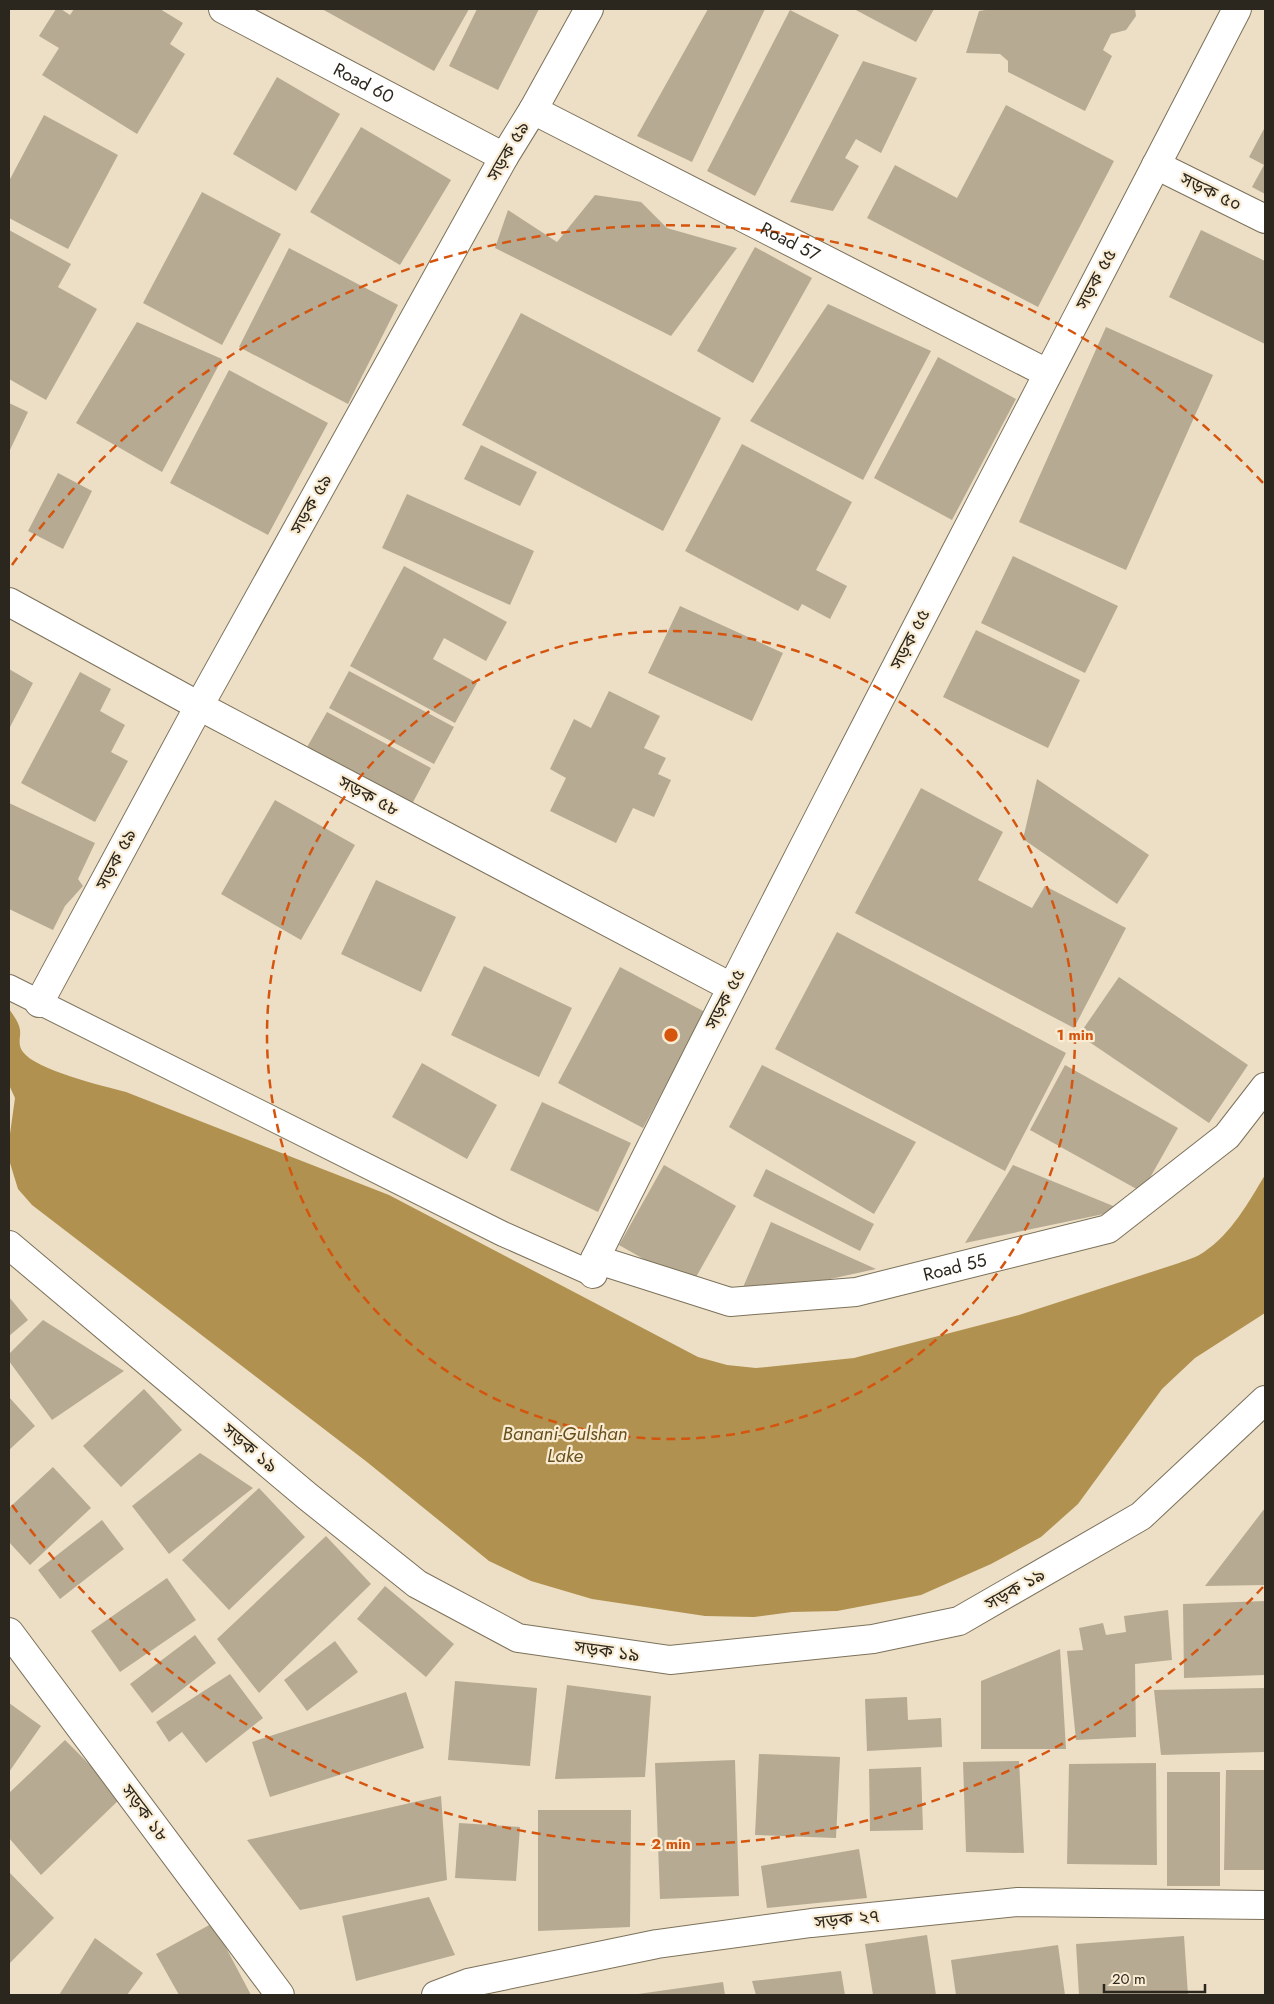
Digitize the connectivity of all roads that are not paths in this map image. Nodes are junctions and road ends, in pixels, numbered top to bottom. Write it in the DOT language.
graph roads {
  1 [pos="223,9"];
  2 [pos="589,9"];
  3 [pos="1237,9"];
  4 [pos="533,110"];
  5 [pos="504,157"];
  6 [pos="1156,165"];
  7 [pos="1265,219"];
  8 [pos="1047,373"];
  9 [pos="9,602"];
  10 [pos="199,706"];
  11 [pos="9,987"];
  12 [pos="731,987"];
  13 [pos="39,1003"];
  14 [pos="1265,1087"];
  15 [pos="9,1245"];
  16 [pos="594,1266"];
  17 [pos="1265,1400"];
  18 [pos="9,1632"];
  19 [pos="1265,1905"];
  20 [pos="280,1995"];
  21 [pos="436,1995"];
  1 -- 5 [label="street, Road 60"];
  2 -- 4 [label="street, সড়ক ৫৯"];
  3 -- 6 [label="street, সড়ক ৫৫"];
  4 -- 5 [label="street, সড়ক ৫৯"];
  4 -- 8 [label="street, Road 57"];
  5 -- 10 [label="street, সড়ক ৫৯"];
  6 -- 7 [label="street, সড়ক ৫০"];
  6 -- 8 [label="street, সড়ক ৫৫"];
  8 -- 12 [label="street, সড়ক ৫৫"];
  9 -- 10 [label="street, সড়ক ৫৮"];
  10 -- 12 [label="street, সড়ক ৫৮"];
  10 -- 13 [label="street, সড়ক ৫৯"];
  11 -- 13 [label="street"];
  12 -- 16 [label="street, সড়ক ৫৫"];
  13 -- 16 [label="street"];
  14 -- 16 [label="street, Road 55"];
  15 -- 17 [label="street, সড়ক ১৯"];
  18 -- 20 [label="street, সড়ক ১৮"];
  19 -- 21 [label="street, সড়ক ২৭"];
}
